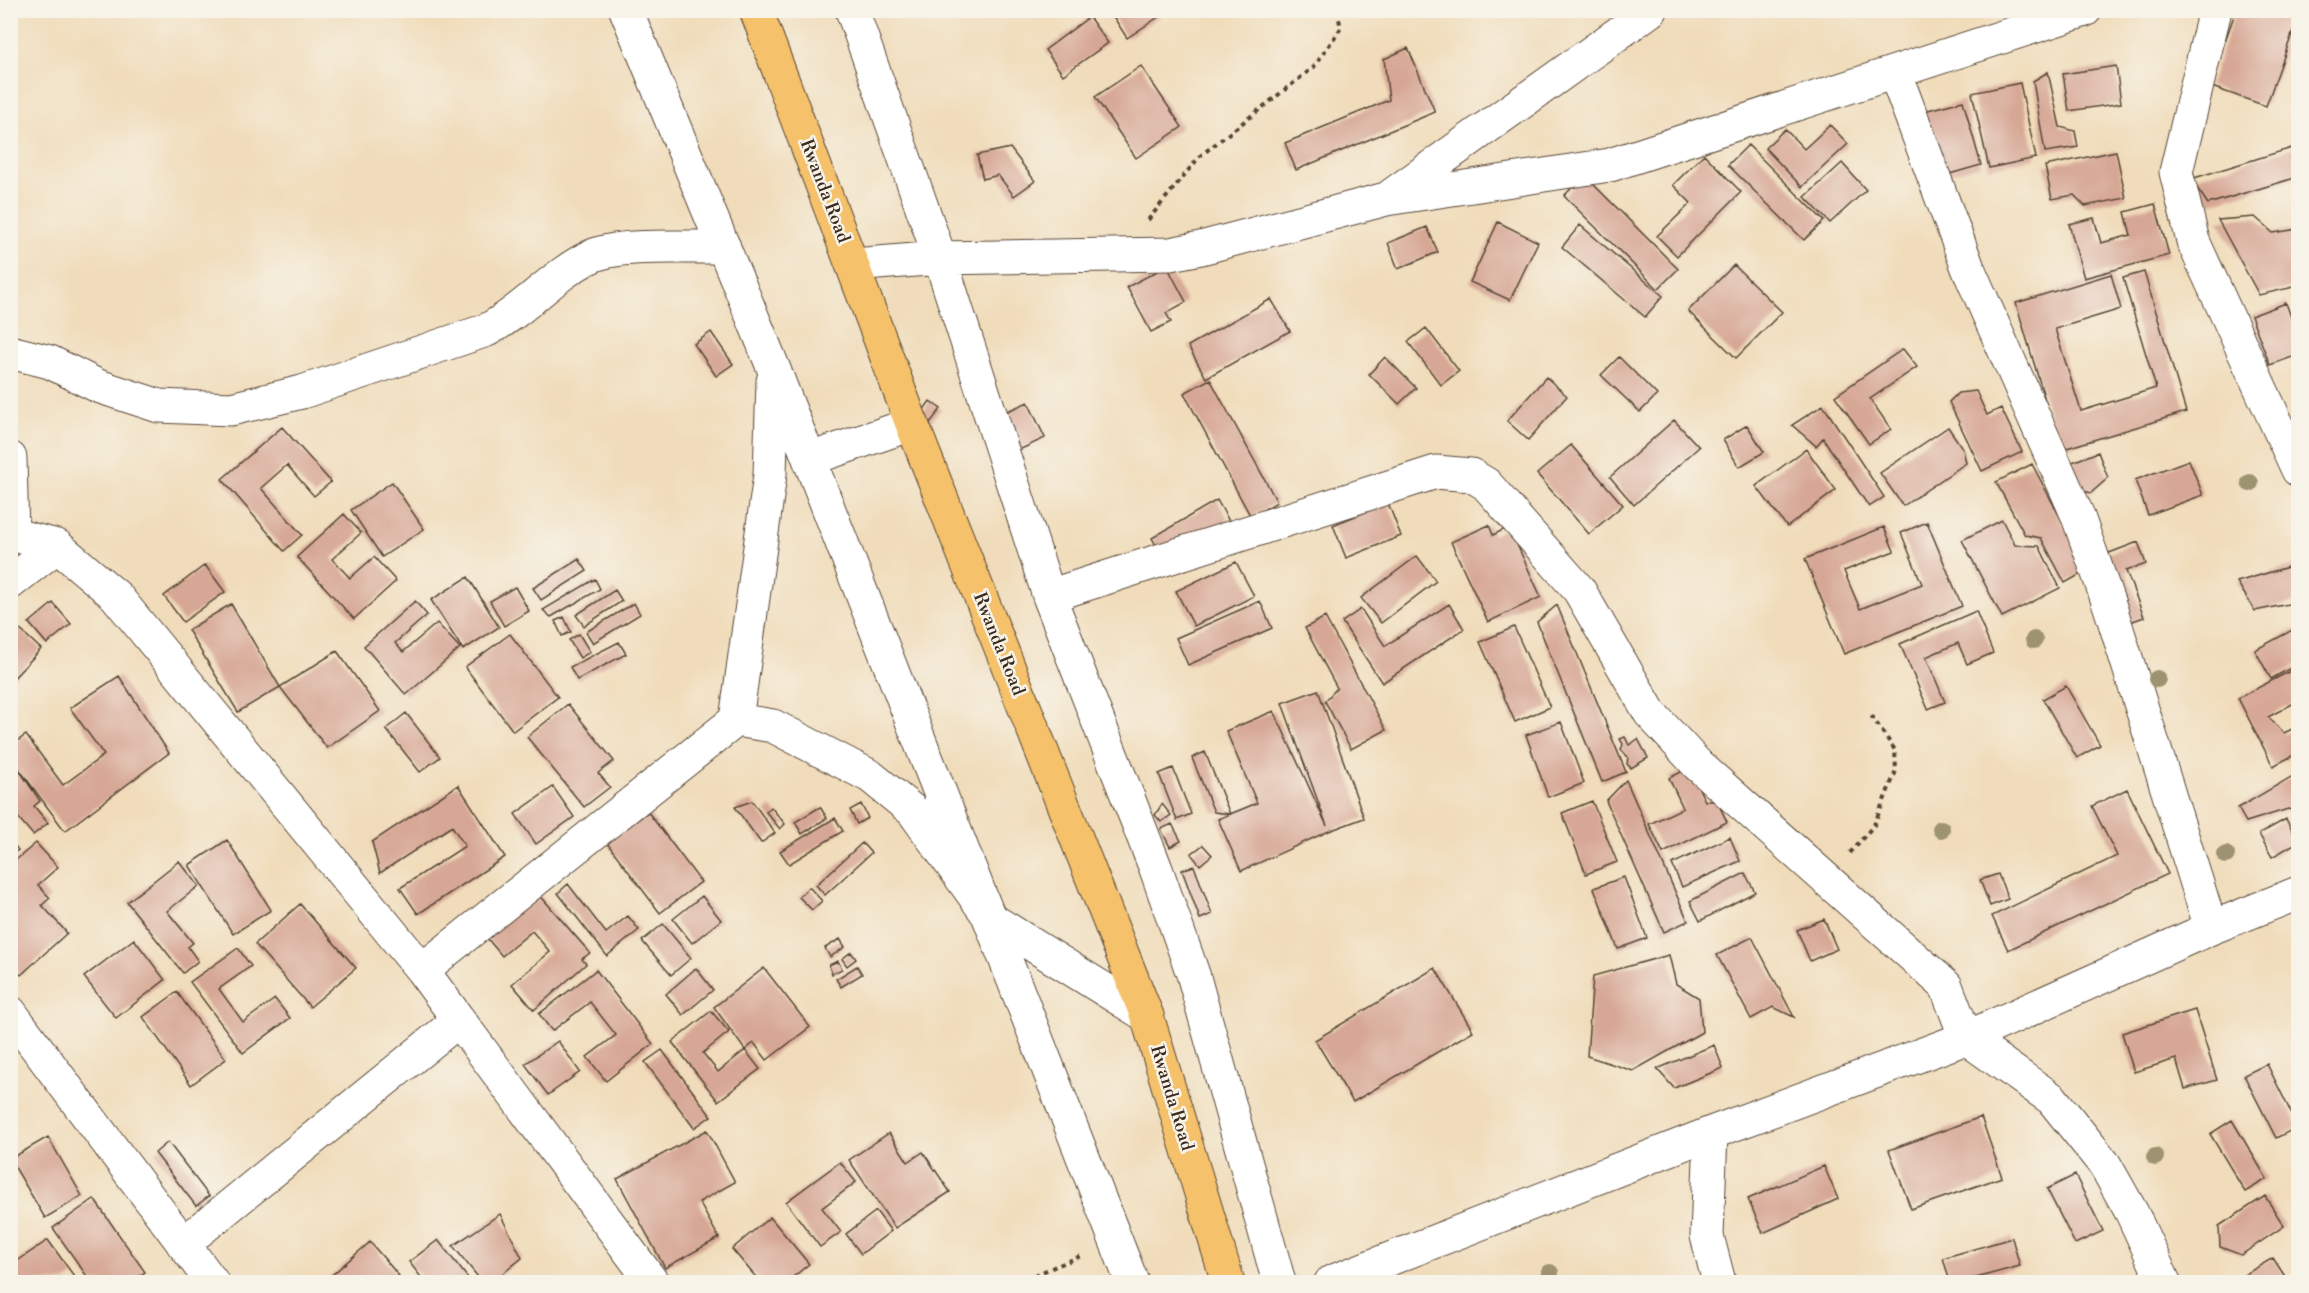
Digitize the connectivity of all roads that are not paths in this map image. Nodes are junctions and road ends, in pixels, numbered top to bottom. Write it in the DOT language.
graph roads {
  1 [pos="626,10"];
  2 [pos="756,10"];
  3 [pos="852,10"];
  4 [pos="1650,10"];
  5 [pos="2085,10"];
  6 [pos="2215,10"];
  7 [pos="1895,73"];
  8 [pos="1386,199"];
  9 [pos="724,247"];
  10 [pos="940,258"];
  11 [pos="853,265"];
  12 [pos="10,352"];
  13 [pos="774,367"];
  14 [pos="912,424"];
  15 [pos="10,458"];
  16 [pos="810,459"];
  17 [pos="2298,470"];
  18 [pos="11,535"];
  19 [pos="57,546"];
  20 [pos="10,583"];
  21 [pos="1049,596"];
  22 [pos="736,720"];
  23 [pos="2298,892"];
  24 [pos="991,919"];
  25 [pos="2211,928"];
  26 [pos="422,970"];
  27 [pos="10,1012"];
  28 [pos="1147,1016"];
  29 [pos="459,1020"];
  30 [pos="1965,1038"];
  31 [pos="1710,1133"];
  32 [pos="183,1244"];
  33 [pos="212,1282"];
  34 [pos="652,1282"];
  35 [pos="1132,1282"];
  36 [pos="1228,1282"];
  37 [pos="1279,1282"];
  38 [pos="1331,1282"];
  39 [pos="1719,1282"];
  40 [pos="2164,1282"];
  1 -- 9 [label="street"];
  2 -- 11 [label="highway, Rwanda Road"];
  3 -- 10 [label="street"];
  4 -- 8 [label="street"];
  5 -- 7 [label="street"];
  6 -- 17 [label="street"];
  7 -- 8 [label="street"];
  7 -- 25 [label="street"];
  8 -- 10 [label="street"];
  9 -- 12 [label="street"];
  9 -- 13 [label="street"];
  10 -- 11 [label="street"];
  10 -- 21 [label="street"];
  11 -- 14 [label="highway, Rwanda Road"];
  13 -- 16 [label="street"];
  13 -- 22 [label="street"];
  14 -- 16 [label="street"];
  14 -- 28 [label="highway, Rwanda Road"];
  15 -- 18 [label="street"];
  16 -- 24 [label="street"];
  18 -- 19 [label="street"];
  19 -- 20 [label="street"];
  19 -- 26 [label="street"];
  21 -- 30 [label="street"];
  21 -- 37 [label="street"];
  22 -- 24 [label="street"];
  22 -- 26 [label="street"];
  23 -- 25 [label="street"];
  24 -- 28 [label="street"];
  24 -- 35 [label="street"];
  25 -- 30 [label="street"];
  26 -- 29 [label="street"];
  27 -- 32 [label="street"];
  28 -- 36 [label="highway, Rwanda Road"];
  29 -- 32 [label="street"];
  29 -- 34 [label="street"];
  30 -- 31 [label="street"];
  30 -- 40 [label="street"];
  31 -- 38 [label="street"];
  31 -- 39 [label="street"];
  32 -- 33 [label="street"];
}
